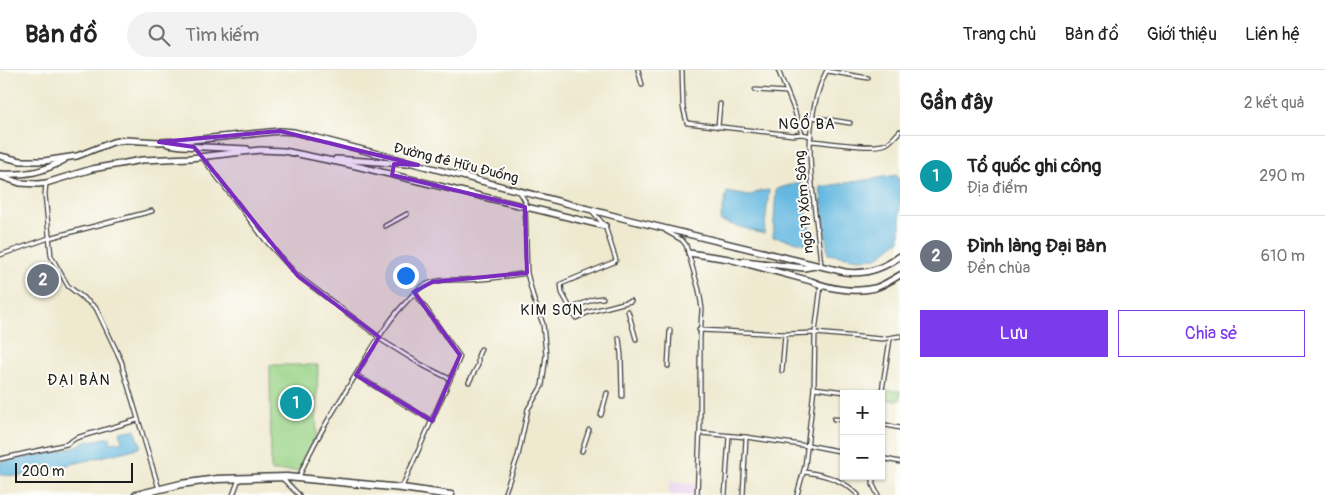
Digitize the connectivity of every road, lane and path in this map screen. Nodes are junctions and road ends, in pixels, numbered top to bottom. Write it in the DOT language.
graph roads {
  1 [pos="638,70"];
  2 [pos="682,70"];
  3 [pos="778,70"];
  4 [pos="827,70"];
  5 [pos="868,78"];
  6 [pos="642,85"];
  7 [pos="755,90"];
  8 [pos="787,92"];
  9 [pos="720,104"];
  10 [pos="812,117"];
  11 [pos="850,123"];
  12 [pos="718,127"];
  13 [pos="900,131"];
  14 [pos="802,134"];
  15 [pos="811,136"];
  16 [pos="811,141"];
  17 [pos="159,142"];
  18 [pos="260,150"];
  19 [pos="284,151"];
  20 [pos="0,156"];
  21 [pos="201,157"];
  22 [pos="67,158"];
  23 [pos="418,165"];
  24 [pos="0,175"];
  25 [pos="46,183"];
  26 [pos="520,191"];
  27 [pos="533,194"];
  28 [pos="525,204"];
  29 [pos="152,210"];
  30 [pos="591,210"];
  31 [pos="407,214"];
  32 [pos="386,226"];
  33 [pos="605,226"];
  34 [pos="661,227"];
  35 [pos="49,238"];
  36 [pos="688,253"];
  37 [pos="0,255"];
  38 [pos="900,257"];
  39 [pos="729,259"];
  40 [pos="819,266"];
  41 [pos="527,273"];
  42 [pos="900,275"];
  43 [pos="821,285"];
  44 [pos="415,293"];
  45 [pos="603,298"];
  46 [pos="631,300"];
  47 [pos="570,309"];
  48 [pos="628,311"];
  49 [pos="670,330"];
  50 [pos="700,330"];
  51 [pos="815,333"];
  52 [pos="785,334"];
  53 [pos="900,336"];
  54 [pos="378,337"];
  55 [pos="619,338"];
  56 [pos="636,339"];
  57 [pos="890,339"];
  58 [pos="481,349"];
  59 [pos="668,366"];
  60 [pos="782,371"];
  61 [pos="356,375"];
  62 [pos="450,379"];
  63 [pos="469,382"];
  64 [pos="814,388"];
  65 [pos="882,390"];
  66 [pos="840,391"];
  67 [pos="606,393"];
  68 [pos="622,396"];
  69 [pos="601,415"];
  70 [pos="834,419"];
  71 [pos="137,420"];
  72 [pos="840,420"];
  73 [pos="432,421"];
  74 [pos="885,425"];
  75 [pos="900,428"];
  76 [pos="589,430"];
  77 [pos="700,433"];
  78 [pos="729,436"];
  79 [pos="746,437"];
  80 [pos="808,446"];
  81 [pos="582,451"];
  82 [pos="840,451"];
  83 [pos="0,459"];
  84 [pos="885,459"];
  85 [pos="900,462"];
  86 [pos="804,472"];
  87 [pos="239,478"];
  88 [pos="281,478"];
  89 [pos="299,478"];
  90 [pos="873,480"];
  91 [pos="402,488"];
  92 [pos="159,489"];
  93 [pos="408,492"];
  94 [pos="298,494"];
  95 [pos="136,495"];
  96 [pos="234,495"];
  97 [pos="451,495"];
  98 [pos="504,495"];
  99 [pos="697,495"];
  100 [pos="725,495"];
  101 [pos="743,495"];
  102 [pos="797,495"];
  103 [pos="858,495"];
  104 [pos="878,495"];
  1 -- 6 [label="street"];
  2 -- 12 [label="street"];
  3 -- 8 [label="street"];
  4 -- 5 [label="street"];
  4 -- 10 [label="street, ngõ 19 Xóm Sông"];
  7 -- 8 [label="street"];
  8 -- 14 [label="street"];
  9 -- 12 [label="street"];
  10 -- 11 [label="street"];
  10 -- 15 [label="street, ngõ 19 Xóm Sông"];
  12 -- 14 [label="street"];
  13 -- 16 [label="street"];
  14 -- 15 [label="street"];
  15 -- 16 [label="street, ngõ 19 Xóm Sông"];
  16 -- 40 [label="street, ngõ 19 Xóm Sông"];
  17 -- 18 [label="main road"];
  17 -- 22 [label="main road, Đường đê Hữu Đuống"];
  17 -- 23 [label="main road, Đường đê Hữu Đuống"];
  18 -- 19 [label="main road"];
  18 -- 21 [label="main road"];
  19 -- 23 [label="main road"];
  19 -- 28 [label="main road"];
  20 -- 22 [label="main road, Đường đê Hữu Đuống"];
  21 -- 25 [label="main road"];
  21 -- 54 [label="street"];
  22 -- 24 [label="main road"];
  23 -- 26 [label="main road, Đường đê Hữu Đuống"];
  24 -- 25 [label="main road"];
  25 -- 35 [label="street"];
  26 -- 27 [label="main road, Đường đê Hữu Đuống"];
  26 -- 28 [label="street"];
  27 -- 28 [label="street"];
  27 -- 30 [label="main road, Đường đê Hữu Đuống"];
  28 -- 33 [label="main road"];
  28 -- 41 [label="street"];
  29 -- 35 [label="street"];
  30 -- 33 [label="street"];
  30 -- 34 [label="main road, Đường đê Hữu Đuống"];
  31 -- 32 [label="street"];
  33 -- 47 [label="street"];
  34 -- 36 [label="street"];
  34 -- 40 [label="main road, Đường đê Hữu Đuống"];
  35 -- 37 [label="street"];
  35 -- 71 [label="street"];
  36 -- 39 [label="main road"];
  36 -- 50 [label="street"];
  38 -- 40 [label="main road, Đường đê Hữu Đuống"];
  39 -- 40 [label="main road"];
  39 -- 43 [label="main road"];
  41 -- 44 [label="street"];
  41 -- 98 [label="street"];
  42 -- 43 [label="main road"];
  43 -- 51 [label="street"];
  44 -- 54 [label="street"];
  44 -- 62 [label="street"];
  45 -- 47 [label="street"];
  46 -- 47 [label="street"];
  48 -- 56 [label="street"];
  49 -- 59 [label="street"];
  50 -- 52 [label="street"];
  50 -- 77 [label="street"];
  51 -- 52 [label="street"];
  51 -- 57 [label="street"];
  51 -- 64 [label="street"];
  52 -- 60 [label="street"];
  53 -- 57 [label="street"];
  54 -- 61 [label="street"];
  54 -- 62 [label="street"];
  55 -- 68 [label="street"];
  57 -- 65 [label="street"];
  58 -- 63 [label="street"];
  61 -- 73 [label="street"];
  61 -- 89 [label="street"];
  62 -- 73 [label="street"];
  64 -- 66 [label="street"];
  64 -- 80 [label="street"];
  67 -- 69 [label="street"];
  70 -- 72 [label="street"];
  71 -- 83 [label="street"];
  71 -- 92 [label="street"];
  73 -- 91 [label="street"];
  74 -- 75 [label="street"];
  76 -- 81 [label="street"];
  77 -- 78 [label="street"];
  77 -- 99 [label="street"];
  78 -- 79 [label="street"];
  78 -- 100 [label="street"];
  79 -- 80 [label="street"];
  79 -- 101 [label="street"];
  80 -- 82 [label="street"];
  80 -- 86 [label="street"];
  84 -- 85 [label="street"];
  86 -- 102 [label="street"];
  86 -- 103 [label="street"];
  87 -- 88 [label="highway"];
  87 -- 92 [label="highway"];
  87 -- 96 [label="street"];
  88 -- 89 [label="highway"];
  88 -- 94 [label="street"];
  89 -- 91 [label="highway"];
  90 -- 104 [label="street"];
  91 -- 93 [label="highway"];
  92 -- 95 [label="highway"];
  93 -- 97 [label="highway"];
}
